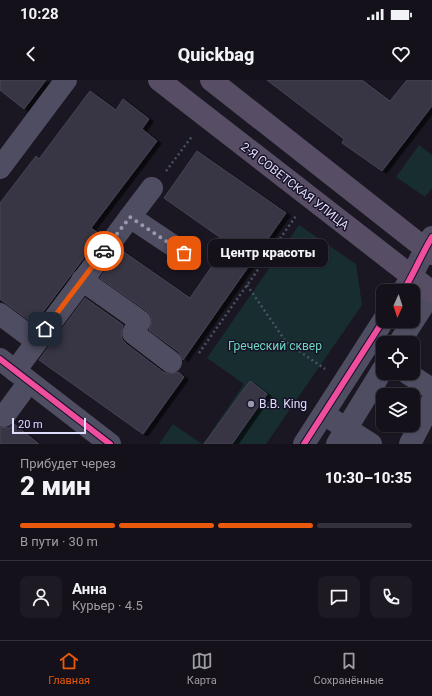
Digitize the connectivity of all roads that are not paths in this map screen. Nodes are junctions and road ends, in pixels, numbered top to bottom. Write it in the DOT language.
graph roads {
  1 [pos="66,80"];
  2 [pos="159,80"];
  3 [pos="211,80"];
  4 [pos="0,168"];
  5 [pos="152,188"];
  6 [pos="130,217"];
  7 [pos="430,246"];
  8 [pos="184,253"];
  9 [pos="82,280"];
  10 [pos="407,284"];
  11 [pos="420,288"];
  12 [pos="432,292"];
  13 [pos="0,314"];
  14 [pos="378,328"];
  15 [pos="404,336"];
  16 [pos="36,341"];
  17 [pos="171,362"];
  18 [pos="15,370"];
  19 [pos="376,380"];
  20 [pos="418,380"];
  21 [pos="432,389"];
  22 [pos="432,401"];
  23 [pos="323,414"];
  24 [pos="4,416"];
  25 [pos="341,436"];
  26 [pos="110,444"];
  27 [pos="304,444"];
  28 [pos="371,444"];
  29 [pos="410,444"];
  1 -- 4 [label="street"];
  2 -- 10 [label="main road, 2-Я СОВЕТСКАЯ УЛИЦА"];
  3 -- 7 [label="main road"];
  5 -- 6 [label="street"];
  6 -- 8 [label="street"];
  6 -- 9 [label="street"];
  7 -- 10 [label="street"];
  7 -- 12 [label="street"];
  9 -- 16 [label="street"];
  9 -- 17 [label="street"];
  11 -- 12 [label="main road, 2-Я СОВЕТСКАЯ УЛИЦА"];
  12 -- 15 [label="street"];
  13 -- 16 [label="street"];
  14 -- 23 [label="street"];
  16 -- 18 [label="street"];
  18 -- 24 [label="street"];
  18 -- 26 [label="street"];
  19 -- 25 [label="street"];
  20 -- 21 [label="street"];
  22 -- 29 [label="street"];
  23 -- 25 [label="street"];
  23 -- 27 [label="street"];
  25 -- 28 [label="street"];
}
